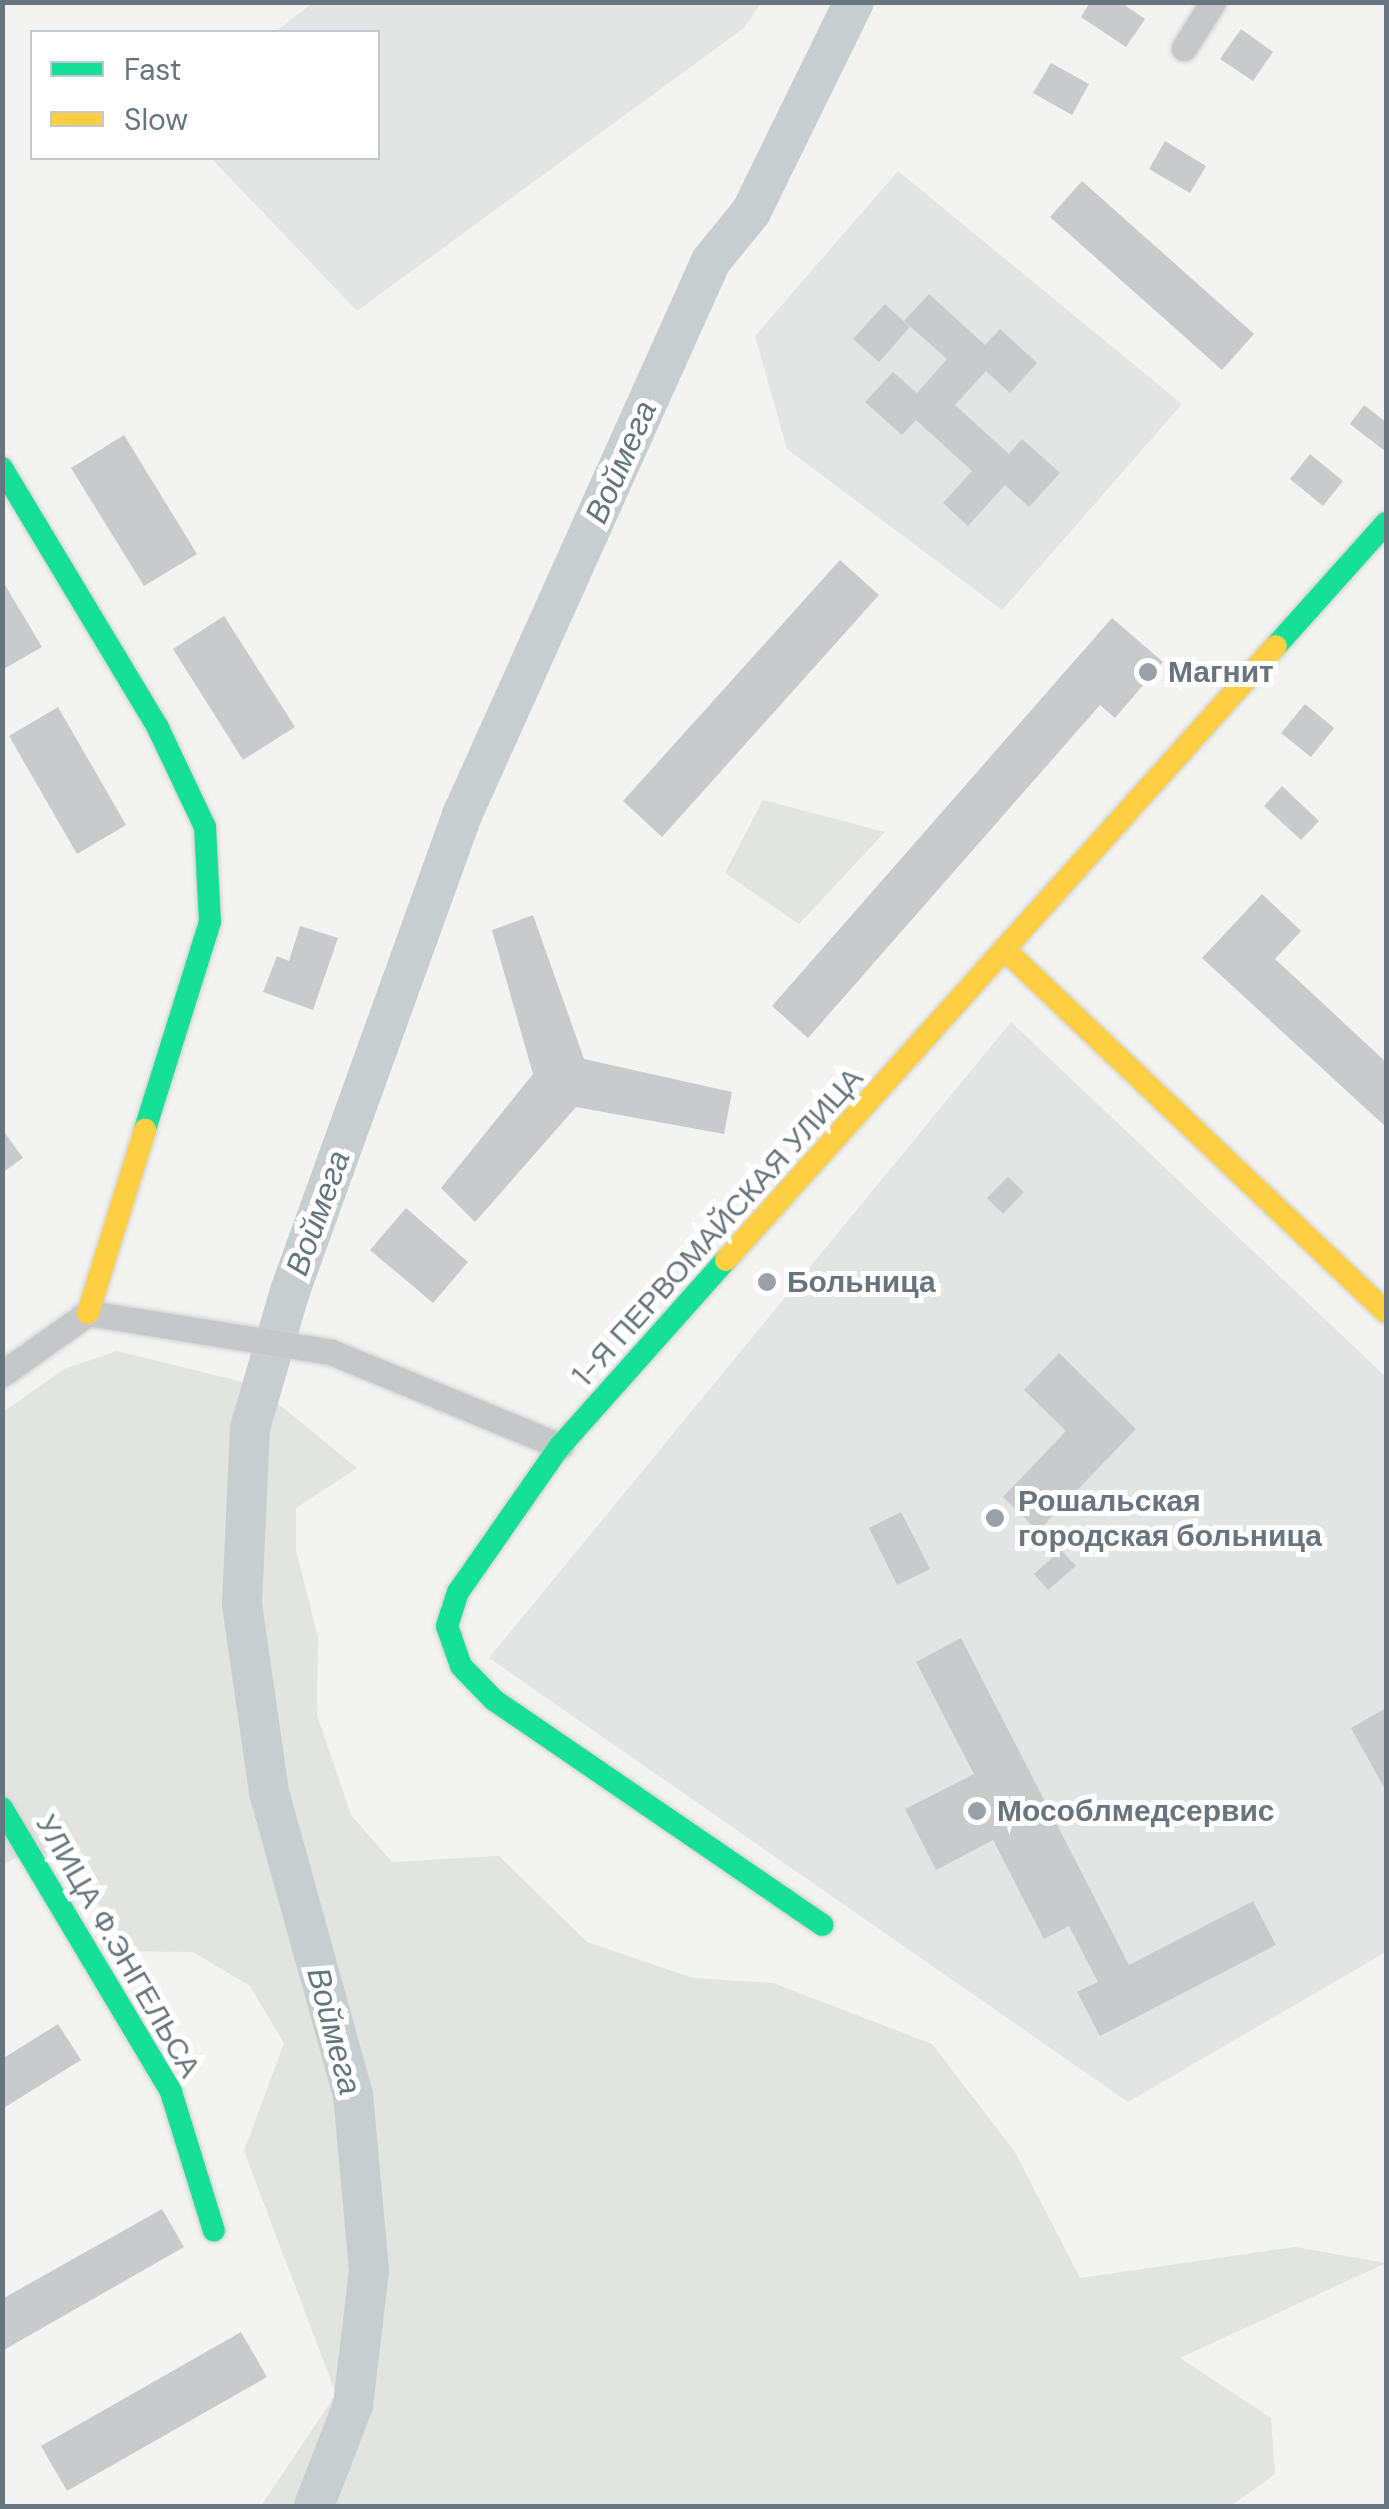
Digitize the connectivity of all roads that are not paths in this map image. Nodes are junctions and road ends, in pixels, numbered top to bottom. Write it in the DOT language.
graph roads {
  1 [pos="1213,2"];
  2 [pos="1184,48"];
  3 [pos="2,468"];
  4 [pos="1386,523"];
  5 [pos="1004,949"];
  6 [pos="1386,1312"];
  7 [pos="88,1314"];
  8 [pos="2,1374"];
  9 [pos="560,1446"];
  10 [pos="2,1808"];
  11 [pos="822,1925"];
  12 [pos="214,2231"];
  1 -- 2 [label="street"];
  3 -- 7 [label="street"];
  4 -- 5 [label="street, 1-Я ПЕРВОМАЙСКАЯ УЛИЦА"];
  5 -- 6 [label="street"];
  5 -- 9 [label="street, 1-Я ПЕРВОМАЙСКАЯ УЛИЦА"];
  7 -- 8 [label="street"];
  7 -- 9 [label="street"];
  9 -- 11 [label="street, 1-Я ПЕРВОМАЙСКАЯ УЛИЦА"];
  10 -- 12 [label="street, УЛИЦА Ф.ЭНГЕЛЬСА"];
}
